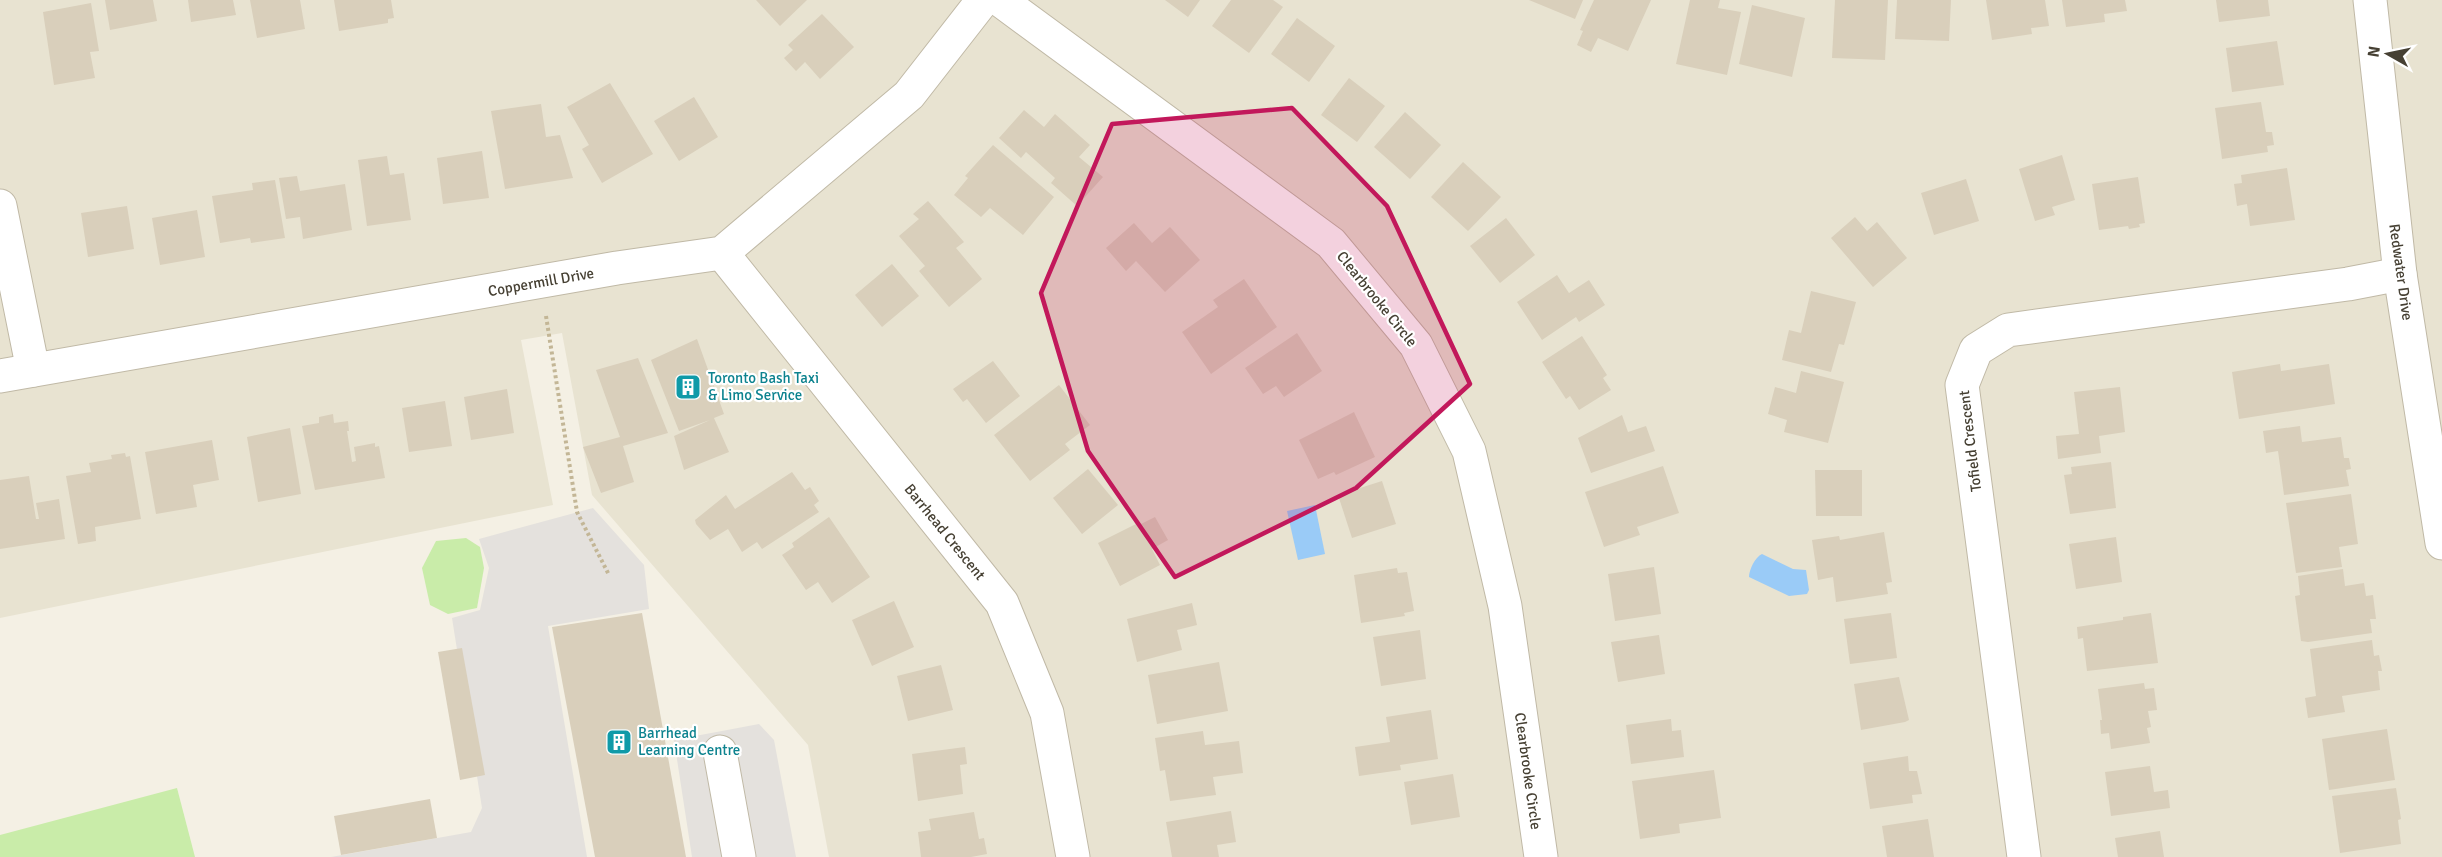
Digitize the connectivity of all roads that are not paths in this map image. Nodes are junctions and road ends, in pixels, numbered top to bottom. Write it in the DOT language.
graph roads {
  1 [pos="984,0"];
  2 [pos="1000,0"];
  3 [pos="2370,0"];
  4 [pos="0,206"];
  5 [pos="722,253"];
  6 [pos="2400,274"];
  7 [pos="33,370"];
  8 [pos="0,376"];
  9 [pos="2442,543"];
  10 [pos="720,752"];
  11 [pos="739,857"];
  12 [pos="1073,857"];
  13 [pos="1541,857"];
  14 [pos="2024,857"];
  1 -- 5 [label="street"];
  2 -- 13 [label="street, Clearbrooke Circle"];
  3 -- 6 [label="street, Redwater Drive"];
  4 -- 7 [label="street"];
  5 -- 7 [label="street, Coppermill Drive"];
  5 -- 12 [label="street, Barrhead Crescent"];
  6 -- 9 [label="street, Redwater Drive"];
  6 -- 14 [label="street, Tofield Crescent"];
  7 -- 8 [label="street, Coppermill Drive"];
  10 -- 11 [label="street"];
}
